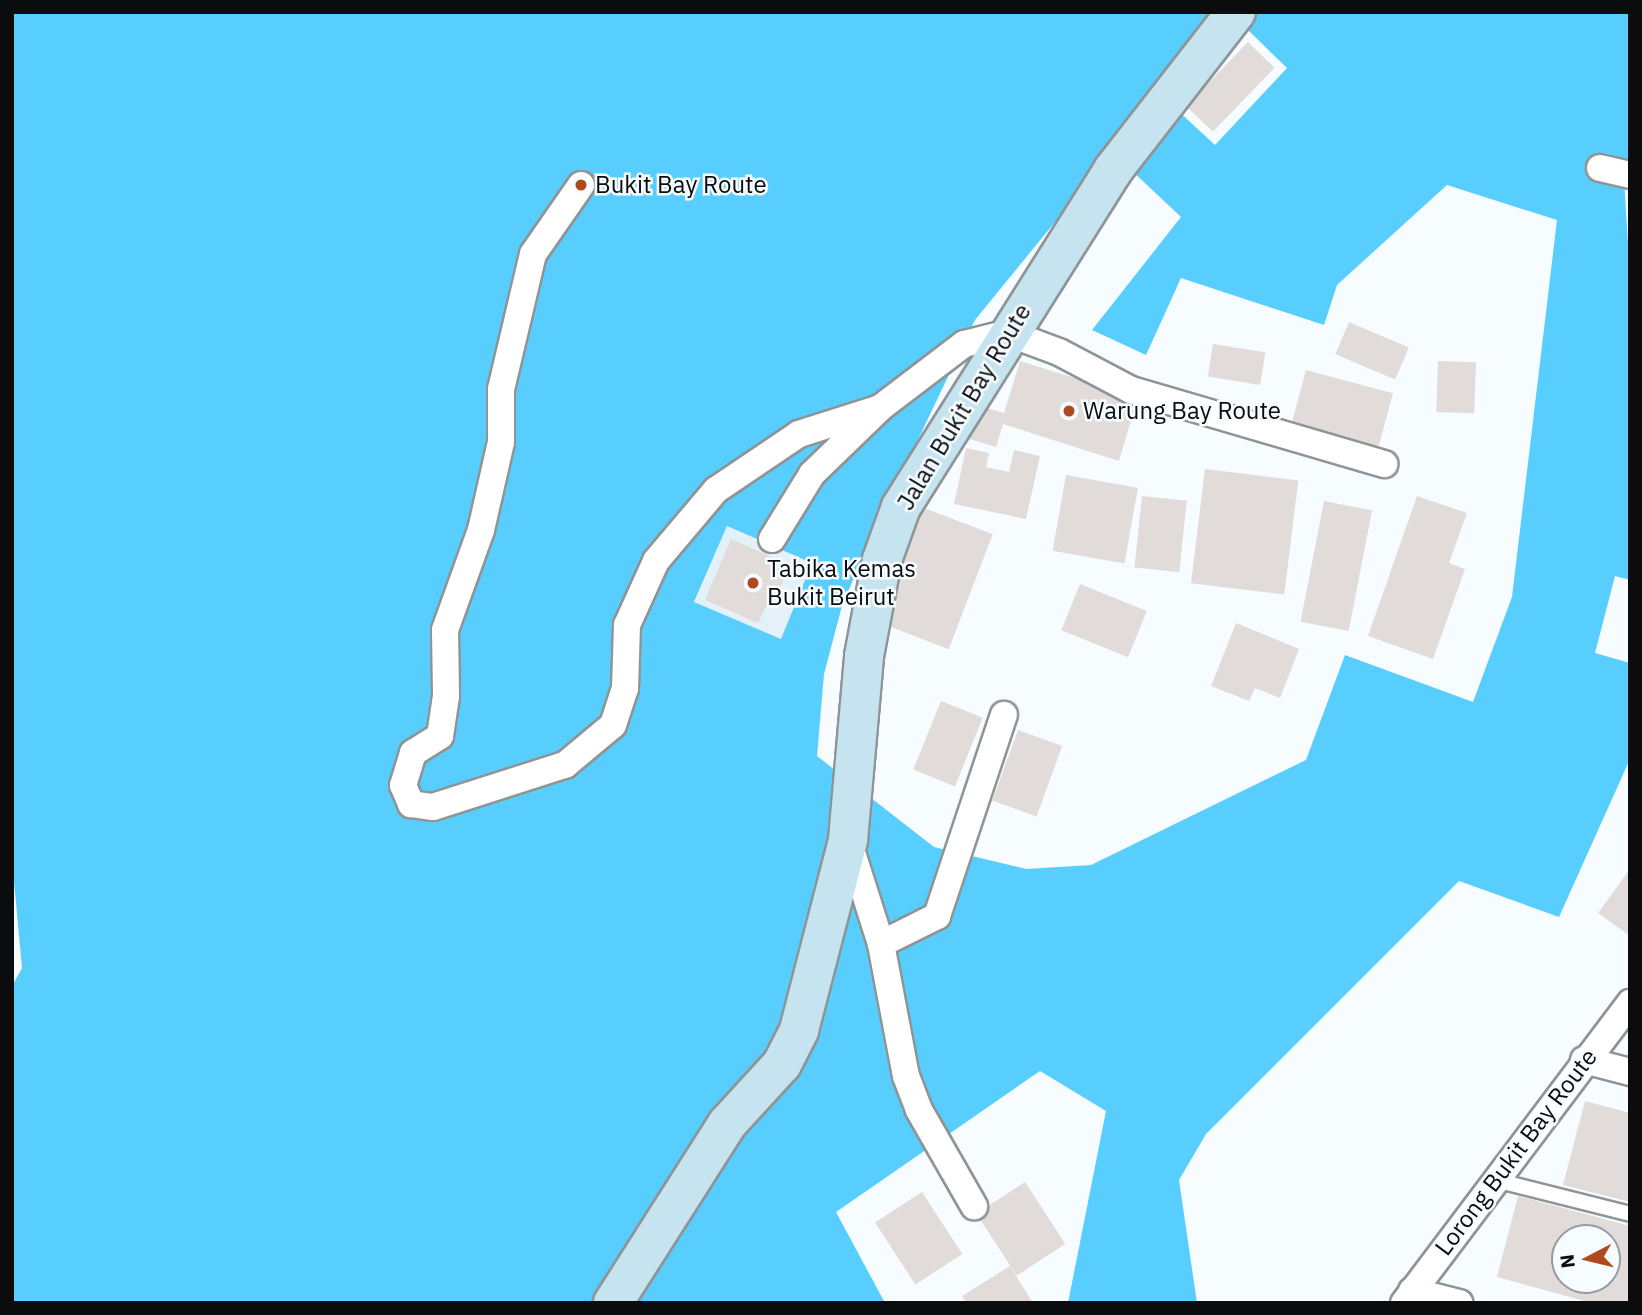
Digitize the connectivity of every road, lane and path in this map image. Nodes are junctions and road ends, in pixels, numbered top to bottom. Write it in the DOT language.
graph roads {
  1 [pos="1236,12"];
  2 [pos="1600,168"];
  3 [pos="1630,175"];
  4 [pos="581,185"];
  5 [pos="1008,333"];
  6 [pos="880,408"];
  7 [pos="1384,464"];
  8 [pos="772,539"];
  9 [pos="1004,715"];
  10 [pos="848,840"];
  11 [pos="881,944"];
  12 [pos="1630,1003"];
  13 [pos="1584,1060"];
  14 [pos="1630,1072"];
  15 [pos="1495,1180"];
  16 [pos="974,1206"];
  17 [pos="1630,1214"];
  18 [pos="1408,1297"];
  19 [pos="613,1303"];
  20 [pos="1459,1303"];
  1 -- 5 [label="street, Jalan Bukit Bay Route"];
  2 -- 3 [label="street"];
  4 -- 6 [label="street"];
  5 -- 6 [label="street"];
  5 -- 7 [label="street"];
  5 -- 10 [label="street, Jalan Bukit Bay Route"];
  6 -- 8 [label="street"];
  9 -- 11 [label="street"];
  10 -- 11 [label="street"];
  10 -- 19 [label="street, Jalan Bukit Bay Route"];
  11 -- 16 [label="street"];
  12 -- 13 [label="street, Lorong Bukit Bay Route"];
  13 -- 14 [label="street"];
  13 -- 15 [label="street, Lorong Bukit Bay Route"];
  15 -- 17 [label="lane"];
  15 -- 18 [label="street, Lorong Bukit Bay Route"];
  18 -- 20 [label="street"];
}
